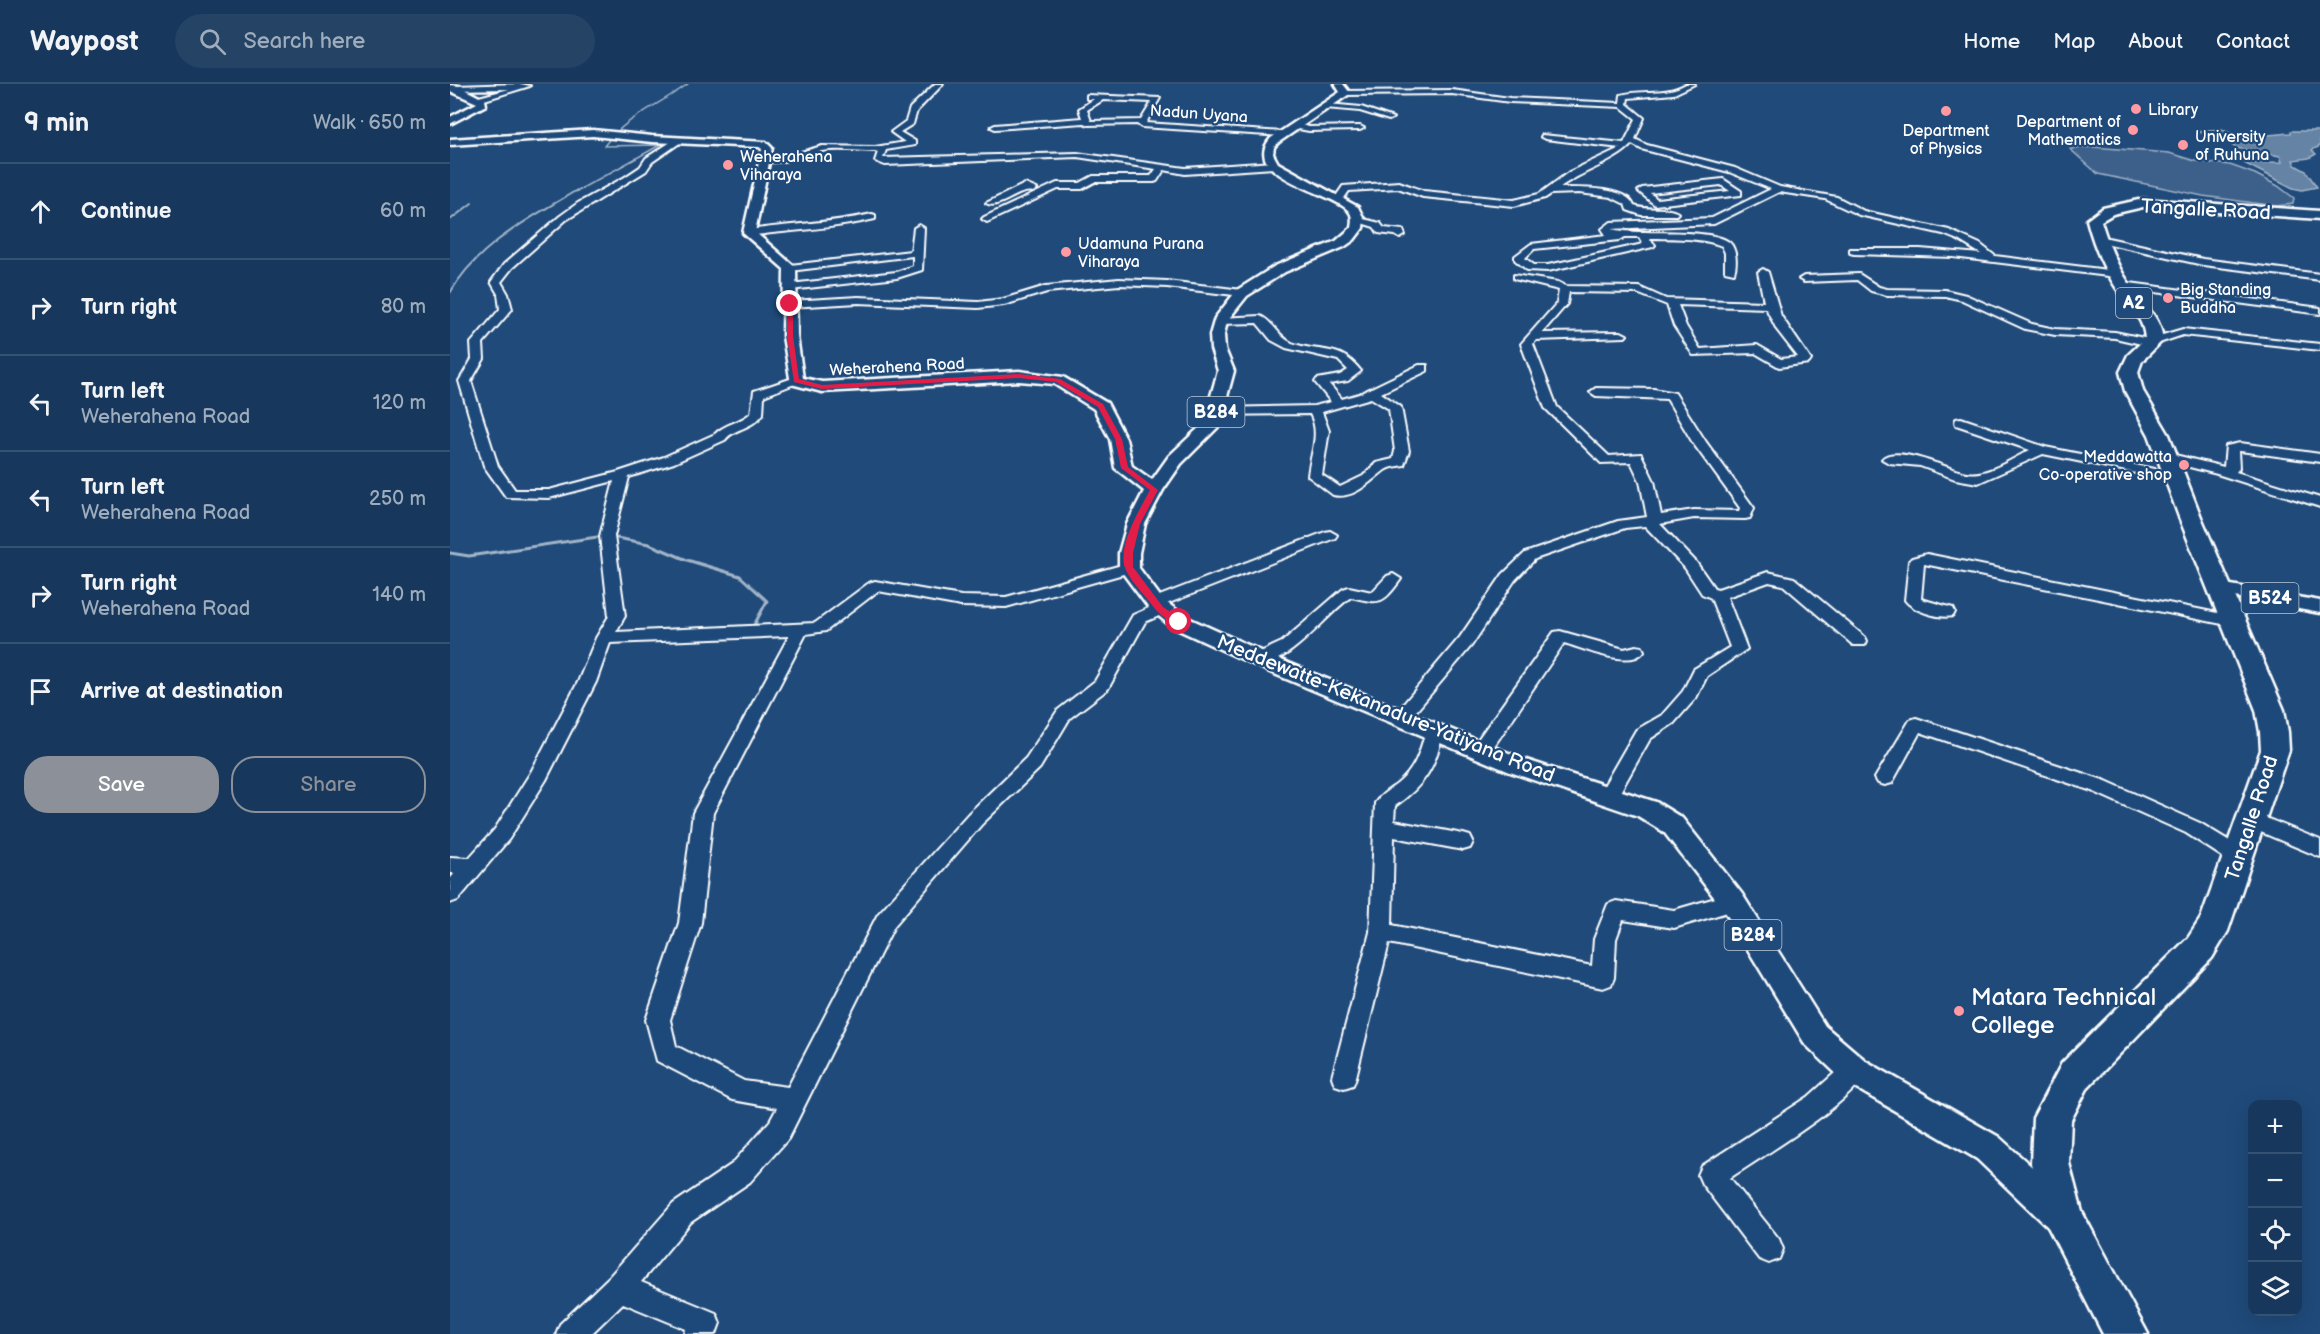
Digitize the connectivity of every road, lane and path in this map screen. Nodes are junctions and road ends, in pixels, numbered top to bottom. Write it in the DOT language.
graph roads {
  1 [pos="505,84"];
  2 [pos="939,84"];
  3 [pos="1646,84"];
  4 [pos="1691,84"];
  5 [pos="491,87"];
  6 [pos="1473,87"];
  7 [pos="453,88"];
  8 [pos="1342,89"];
  9 [pos="1462,93"];
  10 [pos="1654,94"];
  11 [pos="1086,97"];
  12 [pos="1101,98"];
  13 [pos="478,100"];
  14 [pos="1623,105"];
  15 [pos="1328,106"];
  16 [pos="1389,118"];
  17 [pos="1087,120"];
  18 [pos="450,121"];
  19 [pos="1143,122"];
  20 [pos="995,127"];
  21 [pos="1297,130"];
  22 [pos="1358,132"];
  23 [pos="1545,137"];
  24 [pos="680,140"];
  25 [pos="450,142"];
  26 [pos="1628,143"];
  27 [pos="875,149"];
  28 [pos="765,159"];
  29 [pos="1274,165"];
  30 [pos="1161,168"];
  31 [pos="1757,181"];
  32 [pos="1723,182"];
  33 [pos="1778,189"];
  34 [pos="1549,190"];
  35 [pos="1046,191"];
  36 [pos="1339,199"];
  37 [pos="991,202"];
  38 [pos="1723,215"];
  39 [pos="2320,215"];
  40 [pos="872,217"];
  41 [pos="987,219"];
  42 [pos="1359,219"];
  43 [pos="919,228"];
  44 [pos="749,233"];
  45 [pos="1400,235"];
  46 [pos="1638,236"];
  47 [pos="2099,239"];
  48 [pos="1854,251"];
  49 [pos="916,253"];
  50 [pos="1991,257"];
  51 [pos="1575,261"];
  52 [pos="790,267"];
  53 [pos="1730,271"];
  54 [pos="1763,272"];
  55 [pos="1518,277"];
  56 [pos="2320,277"];
  57 [pos="1804,279"];
  58 [pos="2119,279"];
  59 [pos="790,287"];
  60 [pos="1564,289"];
  61 [pos="1242,293"];
  62 [pos="1671,302"];
  63 [pos="790,304"];
  64 [pos="1770,305"];
  65 [pos="2320,311"];
  66 [pos="2150,320"];
  67 [pos="1220,321"];
  68 [pos="2183,332"];
  69 [pos="1622,335"];
  70 [pos="1534,338"];
  71 [pos="2152,341"];
  72 [pos="2320,347"];
  73 [pos="1423,368"];
  74 [pos="796,381"];
  75 [pos="1596,392"];
  76 [pos="1371,393"];
  77 [pos="1339,404"];
  78 [pos="1314,410"];
  79 [pos="1216,412"];
  80 [pos="1961,422"];
  81 [pos="2042,450"];
  82 [pos="2167,457"];
  83 [pos="2320,458"];
  84 [pos="1889,459"];
  85 [pos="2223,472"];
  86 [pos="623,475"];
  87 [pos="2175,477"];
  88 [pos="1154,490"];
  89 [pos="2320,503"];
  90 [pos="1652,521"];
  91 [pos="1330,535"];
  92 [pos="1129,568"];
  93 [pos="1393,579"];
  94 [pos="2220,589"];
  95 [pos="1718,595"];
  96 [pos="1157,606"];
  97 [pos="2320,607"];
  98 [pos="1947,612"];
  99 [pos="2232,621"];
  100 [pos="800,630"];
  101 [pos="604,638"];
  102 [pos="1859,641"];
  103 [pos="1636,651"];
  104 [pos="1260,659"];
  105 [pos="1401,718"];
  106 [pos="1435,730"];
  107 [pos="1481,750"];
  108 [pos="1885,778"];
  109 [pos="1608,796"];
  110 [pos="2251,820"];
  111 [pos="1383,827"];
  112 [pos="1463,842"];
  113 [pos="2320,849"];
  114 [pos="2239,857"];
  115 [pos="450,865"];
  116 [pos="475,866"];
  117 [pos="450,894"];
  118 [pos="1733,902"];
  119 [pos="1381,932"];
  120 [pos="1856,1071"];
  121 [pos="1344,1077"];
  122 [pos="794,1099"];
  123 [pos="2064,1219"];
  124 [pos="1769,1249"];
  125 [pos="619,1287"];
  126 [pos="570,1334"];
  127 [pos="699,1334"];
  128 [pos="2126,1334"];
  1 -- 5 [label="street"];
  2 -- 27 [label="street"];
  3 -- 10 [label="street"];
  4 -- 10 [label="street"];
  5 -- 7 [label="street"];
  5 -- 13 [label="street"];
  6 -- 9 [label="street"];
  7 -- 13 [label="main road"];
  8 -- 9 [label="street"];
  8 -- 15 [label="main road"];
  9 -- 14 [label="street"];
  10 -- 14 [label="street"];
  11 -- 12 [label="street"];
  12 -- 17 [label="street"];
  12 -- 19 [label="street, Nadun Uyana"];
  13 -- 18 [label="main road"];
  14 -- 26 [label="street"];
  15 -- 16 [label="street"];
  15 -- 21 [label="main road"];
  17 -- 19 [label="street"];
  17 -- 20 [label="street"];
  19 -- 21 [label="street, Nadun Uyana"];
  21 -- 22 [label="street, Nadun Uyana"];
  21 -- 29 [label="main road"];
  23 -- 26 [label="street"];
  24 -- 25 [label="main road"];
  24 -- 28 [label="main road"];
  24 -- 86 [label="street"];
  26 -- 31 [label="street"];
  26 -- 34 [label="street"];
  27 -- 28 [label="street"];
  27 -- 30 [label="street"];
  28 -- 44 [label="main road"];
  29 -- 30 [label="street"];
  29 -- 36 [label="main road"];
  30 -- 35 [label="street"];
  31 -- 32 [label="street"];
  31 -- 33 [label="street"];
  32 -- 32 [label="street"];
  33 -- 38 [label="street"];
  33 -- 50 [label="street"];
  34 -- 36 [label="street"];
  34 -- 38 [label="street"];
  35 -- 37 [label="street"];
  35 -- 41 [label="street"];
  36 -- 42 [label="main road"];
  38 -- 46 [label="street"];
  39 -- 47 [label="highway, Tangalle Road"];
  40 -- 44 [label="street"];
  42 -- 45 [label="street"];
  42 -- 61 [label="main road"];
  43 -- 49 [label="street"];
  44 -- 52 [label="main road"];
  46 -- 51 [label="street"];
  46 -- 51 [label="street"];
  46 -- 53 [label="street"];
  47 -- 56 [label="street"];
  47 -- 58 [label="highway, A2"];
  48 -- 50 [label="street"];
  49 -- 52 [label="street"];
  49 -- 59 [label="street"];
  50 -- 58 [label="street"];
  51 -- 60 [label="street"];
  52 -- 59 [label="main road"];
  54 -- 64 [label="street"];
  55 -- 60 [label="street"];
  57 -- 71 [label="street"];
  58 -- 65 [label="street"];
  58 -- 66 [label="highway, A2"];
  59 -- 63 [label="main road"];
  60 -- 62 [label="street"];
  60 -- 70 [label="street"];
  61 -- 63 [label="street"];
  61 -- 67 [label="main road"];
  62 -- 64 [label="street"];
  62 -- 64 [label="street"];
  63 -- 74 [label="main road"];
  66 -- 68 [label="street"];
  66 -- 71 [label="highway, A2"];
  67 -- 77 [label="street"];
  67 -- 79 [label="main road, B284"];
  68 -- 71 [label="street"];
  68 -- 72 [label="street"];
  69 -- 70 [label="street"];
  70 -- 90 [label="street"];
  71 -- 82 [label="highway, Tangalle Road / A2"];
  73 -- 76 [label="street"];
  74 -- 86 [label="street"];
  74 -- 88 [label="main road, Weherahena Road"];
  75 -- 90 [label="street"];
  76 -- 77 [label="street"];
  76 -- 78 [label="street"];
  77 -- 78 [label="street"];
  78 -- 79 [label="street"];
  79 -- 88 [label="main road, B284"];
  80 -- 81 [label="street"];
  81 -- 84 [label="street"];
  81 -- 87 [label="street"];
  82 -- 85 [label="street"];
  82 -- 87 [label="highway, Tangalle Road / A2"];
  83 -- 85 [label="street"];
  85 -- 89 [label="street"];
  86 -- 101 [label="street"];
  87 -- 94 [label="highway, Tangalle Road / A2"];
  88 -- 92 [label="main road, B284"];
  90 -- 95 [label="street"];
  90 -- 105 [label="street"];
  91 -- 96 [label="street"];
  92 -- 96 [label="main road, Meddewatte-Kekanadure-Yatiyana Road / B284"];
  92 -- 100 [label="street"];
  93 -- 104 [label="street"];
  94 -- 97 [label="main road, B524"];
  94 -- 99 [label="highway, Tangalle Road / A2"];
  95 -- 102 [label="street"];
  95 -- 109 [label="street"];
  96 -- 104 [label="main road, Meddewatte-Kekanadure-Yatiyana Road / B284"];
  96 -- 122 [label="street"];
  98 -- 99 [label="street"];
  99 -- 110 [label="highway, Tangalle Road / A2"];
  100 -- 101 [label="street"];
  100 -- 122 [label="street"];
  101 -- 116 [label="street"];
  103 -- 107 [label="street"];
  104 -- 105 [label="main road, Meddewatte-Kekanadure-Yatiyana Road / B284"];
  105 -- 106 [label="main road, Meddewatte-Kekanadure-Yatiyana Road / B284"];
  106 -- 107 [label="main road, Meddewatte-Kekanadure-Yatiyana Road / B284"];
  106 -- 111 [label="street"];
  107 -- 109 [label="main road, Meddewatte-Kekanadure-Yatiyana Road / B284"];
  108 -- 114 [label="street"];
  109 -- 118 [label="main road, Meddewatte-Kekanadure-Yatiyana Road / B284"];
  110 -- 113 [label="street"];
  110 -- 114 [label="highway, Tangalle Road / A2"];
  111 -- 112 [label="street"];
  111 -- 119 [label="street"];
  114 -- 123 [label="highway, Tangalle Road / A2"];
  115 -- 116 [label="street"];
  116 -- 117 [label="street"];
  118 -- 119 [label="street"];
  118 -- 120 [label="main road, Meddewatte-Kekanadure-Yatiyana Road / B284"];
  119 -- 121 [label="street"];
  120 -- 123 [label="main road, Meddewatte-Kekanadure-Yatiyana Road / B284"];
  120 -- 124 [label="street"];
  122 -- 125 [label="street"];
  123 -- 128 [label="highway, Tangalle Road / A2"];
  125 -- 126 [label="street"];
  125 -- 127 [label="street"];
}
